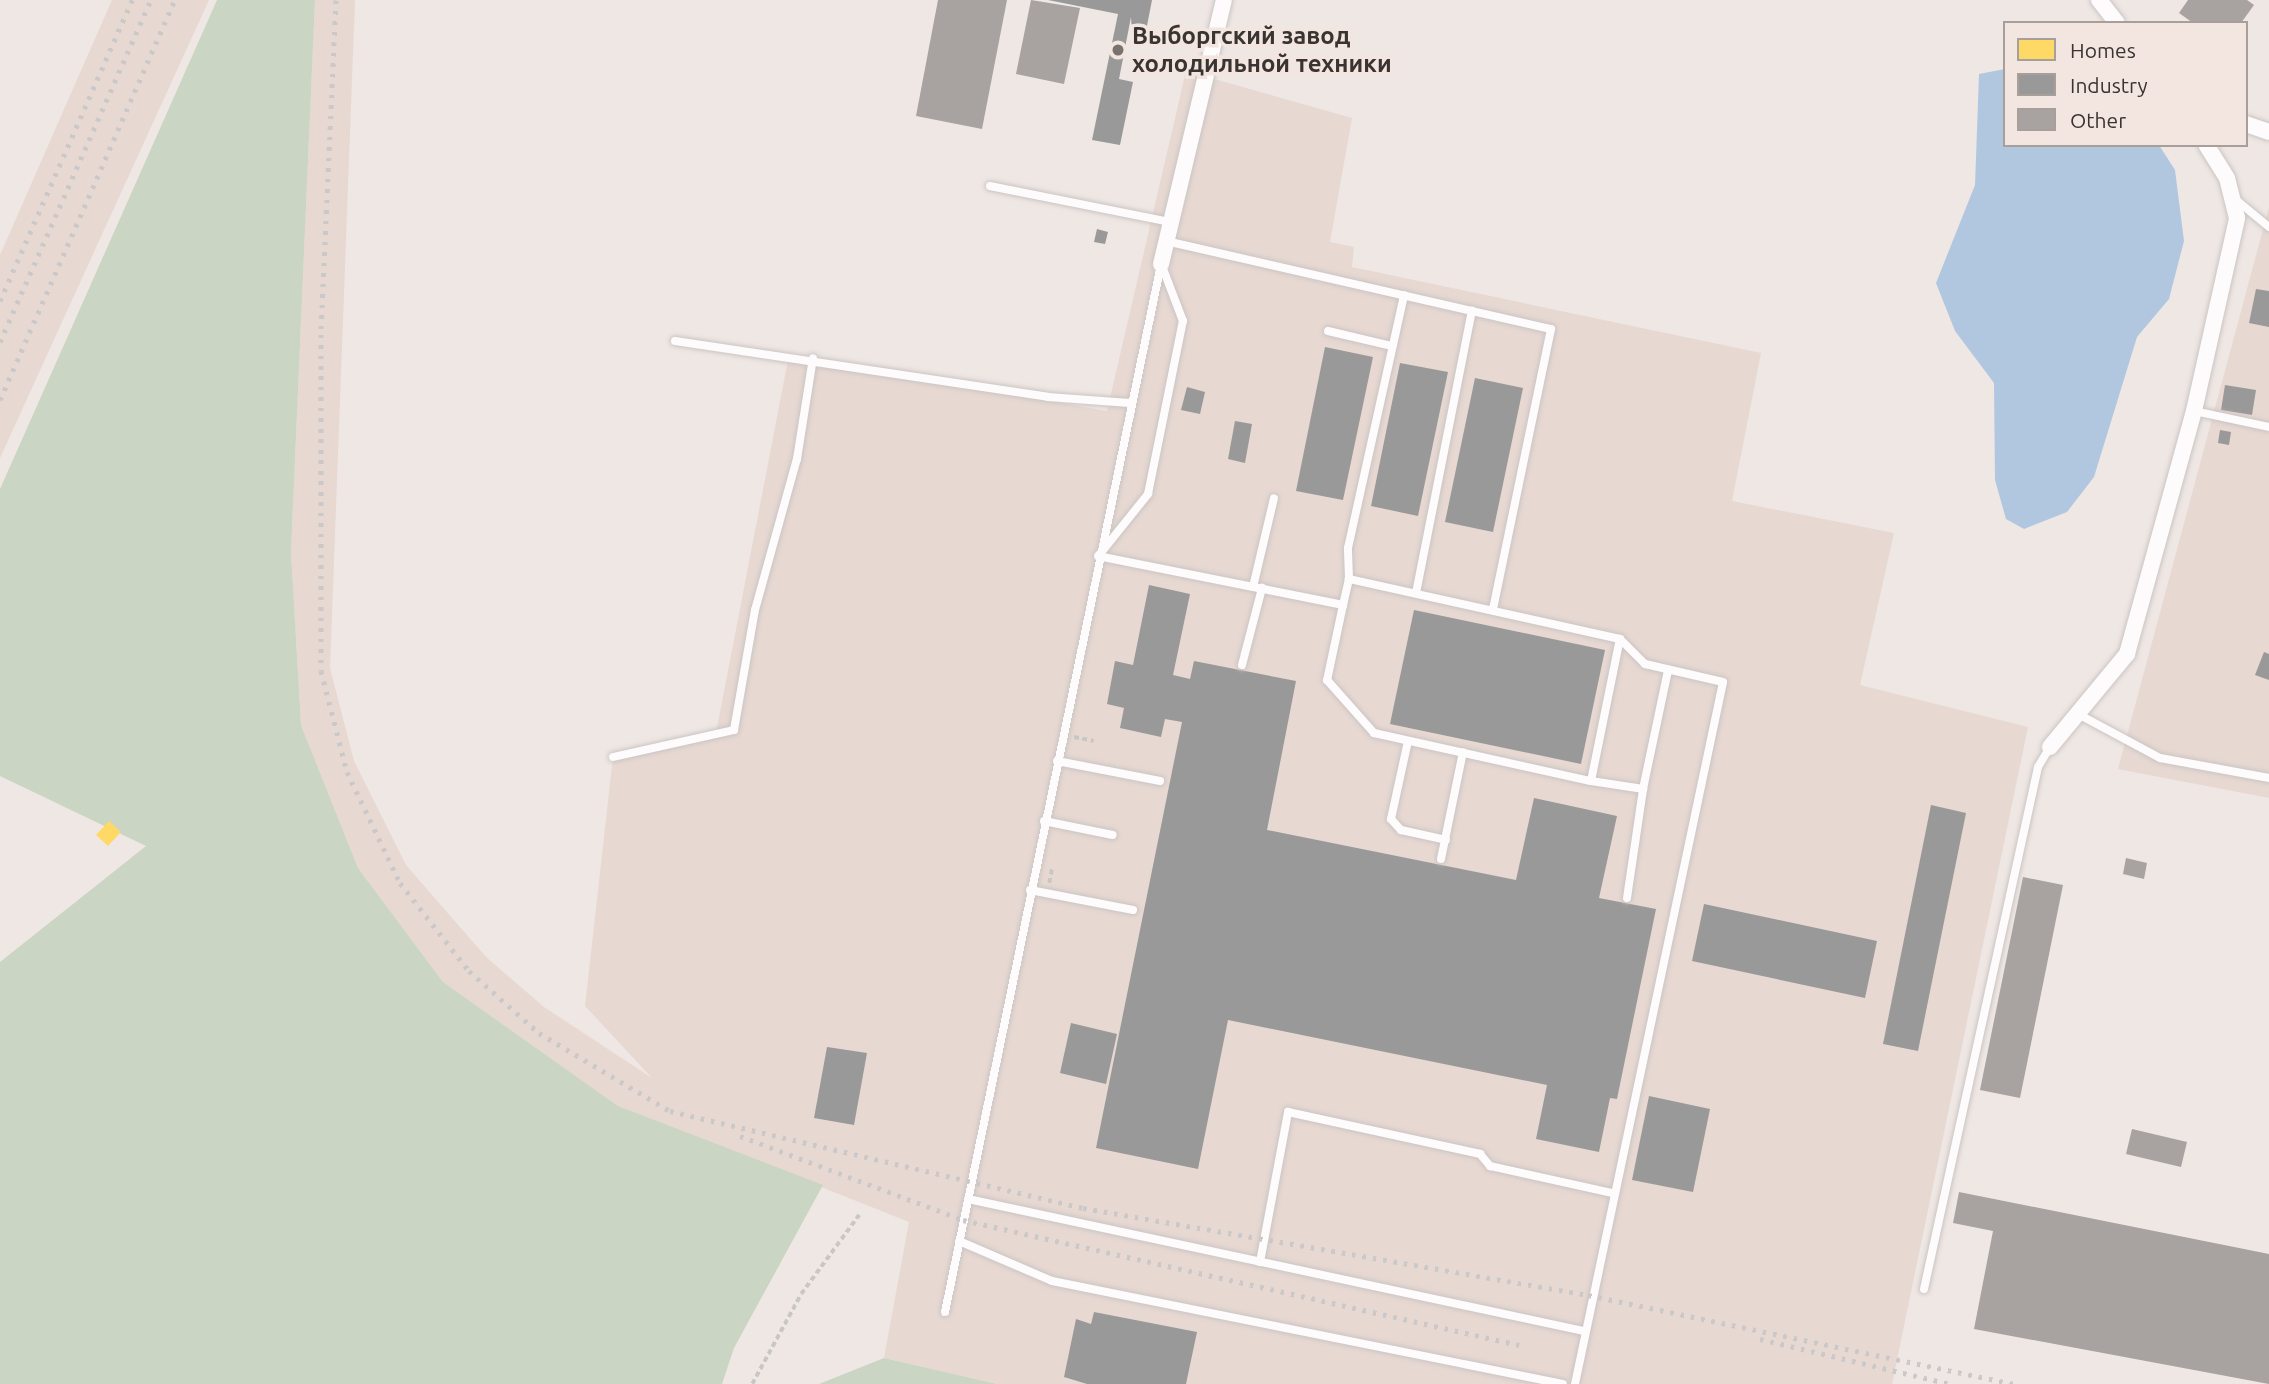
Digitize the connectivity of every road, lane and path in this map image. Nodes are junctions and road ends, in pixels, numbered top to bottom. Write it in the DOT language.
graph roads {
  1 [pos="1224,0"];
  2 [pos="2099,0"];
  3 [pos="2115,21"];
  4 [pos="2248,125"];
  5 [pos="2269,132"];
  6 [pos="2207,147"];
  7 [pos="989,186"];
  8 [pos="2235,199"];
  9 [pos="1170,222"];
  10 [pos="2269,228"];
  11 [pos="1166,241"];
  12 [pos="1161,264"];
  13 [pos="1404,295"];
  14 [pos="1472,311"];
  15 [pos="1328,331"];
  16 [pos="675,341"];
  17 [pos="1392,346"];
  18 [pos="813,358"];
  19 [pos="1130,403"];
  20 [pos="2194,411"];
  21 [pos="2269,427"];
  22 [pos="1274,498"];
  23 [pos="1098,556"];
  24 [pos="1349,579"];
  25 [pos="1258,587"];
  26 [pos="1416,593"];
  27 [pos="1343,605"];
  28 [pos="1493,610"];
  29 [pos="1620,639"];
  30 [pos="1242,665"];
  31 [pos="1668,670"];
  32 [pos="2078,715"];
  33 [pos="1408,741"];
  34 [pos="2050,747"];
  35 [pos="1464,752"];
  36 [pos="613,757"];
  37 [pos="1057,761"];
  38 [pos="2269,778"];
  39 [pos="1160,781"];
  40 [pos="1591,781"];
  41 [pos="1643,789"];
  42 [pos="1044,821"];
  43 [pos="1113,835"];
  44 [pos="1446,840"];
  45 [pos="1441,859"];
  46 [pos="1031,890"];
  47 [pos="1627,898"];
  48 [pos="1133,910"];
  49 [pos="1612,1194"];
  50 [pos="968,1199"];
  51 [pos="859,1215"];
  52 [pos="959,1241"];
  53 [pos="1260,1262"];
  54 [pos="1924,1289"];
  55 [pos="945,1312"];
  56 [pos="1583,1331"];
  57 [pos="752,1384"];
  58 [pos="1563,1384"];
  59 [pos="1575,1384"];
  1 -- 9 [label="street"];
  2 -- 3 [label="street"];
  4 -- 5 [label="street"];
  6 -- 8 [label="street"];
  7 -- 9 [label="lane"];
  8 -- 10 [label="lane"];
  8 -- 20 [label="street"];
  9 -- 11 [label="street"];
  11 -- 12 [label="street"];
  11 -- 13 [label="lane"];
  12 -- 19 [label="lane"];
  12 -- 23 [label="lane"];
  13 -- 14 [label="lane"];
  13 -- 17 [label="lane"];
  14 -- 26 [label="lane"];
  14 -- 28 [label="lane"];
  15 -- 17 [label="lane"];
  16 -- 18 [label="lane"];
  17 -- 24 [label="lane"];
  18 -- 19 [label="lane"];
  18 -- 36 [label="lane"];
  19 -- 23 [label="lane"];
  20 -- 21 [label="lane"];
  20 -- 32 [label="street"];
  22 -- 25 [label="lane"];
  23 -- 25 [label="lane"];
  23 -- 37 [label="lane"];
  24 -- 26 [label="lane"];
  24 -- 27 [label="lane"];
  25 -- 27 [label="lane"];
  25 -- 30 [label="lane"];
  26 -- 28 [label="lane"];
  27 -- 33 [label="lane"];
  28 -- 29 [label="lane"];
  29 -- 31 [label="lane"];
  29 -- 40 [label="lane"];
  31 -- 41 [label="lane"];
  31 -- 49 [label="lane"];
  32 -- 34 [label="street"];
  32 -- 38 [label="lane"];
  33 -- 35 [label="lane"];
  33 -- 44 [label="lane"];
  34 -- 54 [label="lane"];
  35 -- 40 [label="lane"];
  35 -- 44 [label="lane"];
  37 -- 39 [label="lane"];
  37 -- 42 [label="lane"];
  40 -- 41 [label="lane"];
  41 -- 47 [label="lane"];
  42 -- 43 [label="lane"];
  42 -- 46 [label="lane"];
  44 -- 45 [label="lane"];
  46 -- 48 [label="lane"];
  46 -- 50 [label="lane"];
  49 -- 53 [label="lane"];
  49 -- 56 [label="lane"];
  50 -- 52 [label="lane"];
  50 -- 53 [label="lane"];
  51 -- 57 [label="path"];
  52 -- 55 [label="lane"];
  52 -- 58 [label="lane"];
  53 -- 56 [label="lane"];
  56 -- 59 [label="lane"];
}
